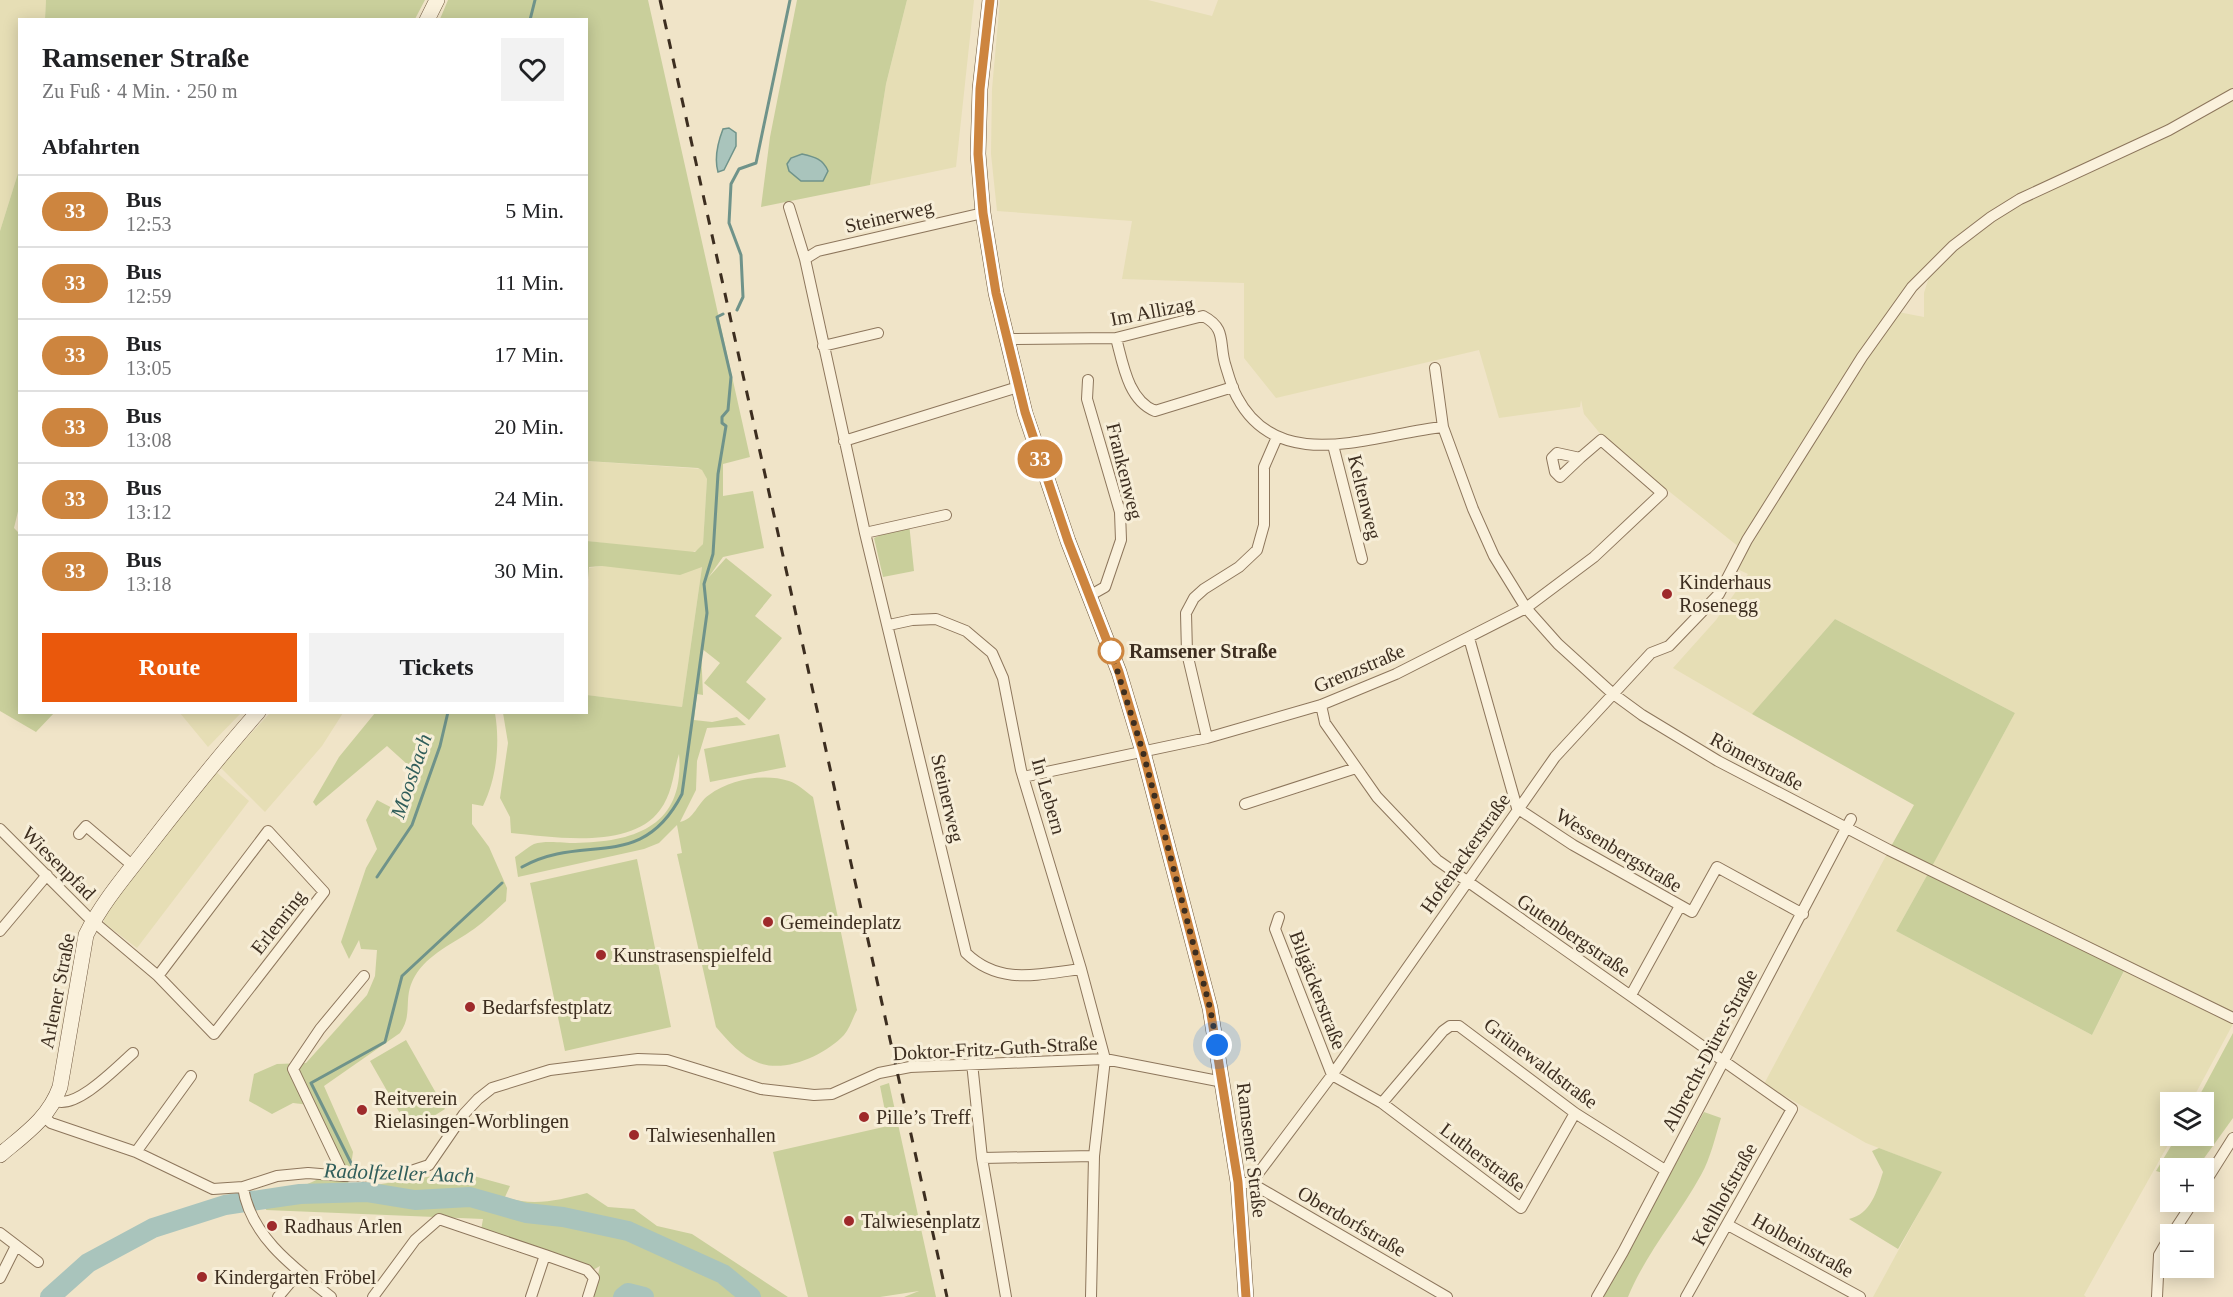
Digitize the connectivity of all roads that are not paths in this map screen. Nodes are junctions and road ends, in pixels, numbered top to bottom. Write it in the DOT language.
graph roads {
  1 [pos="437,0"];
  2 [pos="990,0"];
  3 [pos="428,18"];
  4 [pos="2233,94"];
  5 [pos="789,207"];
  6 [pos="983,213"];
  7 [pos="805,259"];
  8 [pos="878,333"];
  9 [pos="1116,338"];
  10 [pos="1006,339"];
  11 [pos="823,346"];
  12 [pos="1435,368"];
  13 [pos="1088,380"];
  14 [pos="1018,387"];
  15 [pos="1235,393"];
  16 [pos="1443,427"];
  17 [pos="1277,437"];
  18 [pos="844,441"];
  19 [pos="1333,445"];
  20 [pos="1580,458"];
  21 [pos="946,515"];
  22 [pos="866,533"];
  23 [pos="1362,559"];
  24 [pos="1089,596"];
  25 [pos="1526,608"];
  26 [pos="889,625"];
  27 [pos="1469,638"];
  28 [pos="1612,693"];
  29 [pos="1321,705"];
  30 [pos="256,714"];
  31 [pos="1207,738"];
  32 [pos="1143,752"];
  33 [pos="1356,768"];
  34 [pos="1023,777"];
  35 [pos="1245,804"];
  36 [pos="1517,808"];
  37 [pos="1849,824"];
  38 [pos="0,829"];
  39 [pos="79,834"];
  40 [pos="133,866"];
  41 [pos="47,875"];
  42 [pos="1466,882"];
  43 [pos="1680,906"];
  44 [pos="1803,914"];
  45 [pos="1279,917"];
  46 [pos="94,920"];
  47 [pos="0,931"];
  48 [pos="1081,969"];
  49 [pos="158,976"];
  50 [pos="364,976"];
  51 [pos="1630,995"];
  52 [pos="2233,1018"];
  53 [pos="133,1053"];
  54 [pos="1105,1059"];
  55 [pos="972,1063"];
  56 [pos="1724,1063"];
  57 [pos="1332,1075"];
  58 [pos="191,1076"];
  59 [pos="1223,1082"];
  60 [pos="56,1101"];
  61 [pos="1382,1103"];
  62 [pos="1792,1109"];
  63 [pos="1575,1113"];
  64 [pos="44,1117"];
  65 [pos="2233,1138"];
  66 [pos="136,1152"];
  67 [pos="0,1155"];
  68 [pos="1094,1156"];
  69 [pos="982,1158"];
  70 [pos="2214,1168"];
  71 [pos="1665,1170"];
  72 [pos="344,1176"];
  73 [pos="1244,1183"];
  74 [pos="244,1192"];
  75 [pos="1728,1225"];
  76 [pos="0,1233"];
  77 [pos="16,1246"];
  78 [pos="2160,1253"];
  79 [pos="545,1255"];
  80 [pos="38,1262"];
  81 [pos="299,1272"];
  82 [pos="0,1278"];
  83 [pos="278,1297"];
  84 [pos="332,1297"];
  85 [pos="373,1297"];
  86 [pos="531,1297"];
  87 [pos="588,1297"];
  88 [pos="1006,1297"];
  89 [pos="1091,1297"];
  90 [pos="1246,1297"];
  91 [pos="1448,1297"];
  92 [pos="1597,1297"];
  93 [pos="1686,1297"];
  94 [pos="1860,1297"];
  95 [pos="2157,1297"];
  1 -- 3 [label="main road"];
  2 -- 6 [label="main road, Ramsener Straße"];
  4 -- 28 [label="street, Hofenackerstraße"];
  5 -- 7 [label="street, Steinerweg"];
  6 -- 7 [label="street, Steinerweg"];
  6 -- 10 [label="main road, Ramsener Straße"];
  7 -- 11 [label="street, Steinerweg"];
  8 -- 11 [label="street"];
  9 -- 10 [label="street, Im Allizag"];
  9 -- 15 [label="street"];
  9 -- 15 [label="street, Im Allizag"];
  10 -- 14 [label="main road, Ramsener Straße"];
  11 -- 18 [label="street, Steinerweg"];
  12 -- 16 [label="street, Römerstraße"];
  13 -- 24 [label="street, Frankenweg"];
  14 -- 18 [label="street"];
  14 -- 24 [label="main road, Ramsener Straße"];
  15 -- 17 [label="street, Im Allizag"];
  16 -- 19 [label="street, Im Allizag"];
  16 -- 25 [label="street, Römerstraße"];
  17 -- 19 [label="street, Im Allizag"];
  17 -- 31 [label="street"];
  18 -- 22 [label="street, Steinerweg"];
  19 -- 23 [label="street, Keltenweg"];
  20 -- 25 [label="street, Grenzstraße"];
  21 -- 22 [label="street"];
  22 -- 26 [label="street, Steinerweg"];
  24 -- 32 [label="main road, Ramsener Straße"];
  25 -- 27 [label="street, Grenzstraße"];
  25 -- 28 [label="street, Römerstraße"];
  26 -- 34 [label="street, In Lebern"];
  26 -- 48 [label="street, Steinerweg"];
  27 -- 29 [label="street, Grenzstraße"];
  27 -- 36 [label="street"];
  28 -- 36 [label="street, Hofenackerstraße"];
  28 -- 37 [label="street, Römerstraße"];
  29 -- 31 [label="street, Grenzstraße"];
  29 -- 33 [label="street, Gutenbergstraße"];
  30 -- 40 [label="main road, Arlener Straße"];
  31 -- 32 [label="street, Grenzstraße"];
  32 -- 34 [label="street, Grenzstraße"];
  32 -- 59 [label="main road, Ramsener Straße"];
  33 -- 35 [label="street"];
  33 -- 42 [label="street, Gutenbergstraße"];
  34 -- 48 [label="street, In Lebern"];
  36 -- 42 [label="street, Hofenackerstraße"];
  36 -- 43 [label="street, Wessenbergstraße"];
  37 -- 44 [label="street, Albrecht-Dürer-Straße"];
  37 -- 52 [label="street, Römerstraße"];
  38 -- 41 [label="street, Wiesenpfad"];
  39 -- 40 [label="street"];
  40 -- 46 [label="main road, Arlener Straße"];
  41 -- 46 [label="street, Wiesenpfad"];
  41 -- 47 [label="street"];
  42 -- 51 [label="street, Gutenbergstraße"];
  42 -- 57 [label="street, Hofenackerstraße"];
  43 -- 44 [label="street"];
  43 -- 51 [label="street, Wessenbergstraße"];
  44 -- 56 [label="street, Albrecht-Dürer-Straße"];
  45 -- 57 [label="street, Bilgäckerstraße"];
  46 -- 49 [label="street, Erlenring"];
  46 -- 60 [label="main road, Arlener Straße"];
  48 -- 54 [label="street, In Lebern"];
  49 -- 49 [label="street, Erlenring"];
  50 -- 72 [label="street"];
  51 -- 56 [label="street, Gutenbergstraße"];
  53 -- 60 [label="street"];
  54 -- 55 [label="street, Doktor-Fritz-Guth-Straße"];
  54 -- 59 [label="street, Doktor-Fritz-Guth-Straße"];
  54 -- 68 [label="street"];
  55 -- 69 [label="street"];
  55 -- 72 [label="street, Doktor-Fritz-Guth-Straße"];
  56 -- 62 [label="street, Gutenbergstraße"];
  56 -- 71 [label="street, Albrecht-Dürer-Straße"];
  57 -- 61 [label="street, Lutherstraße"];
  57 -- 73 [label="street, Hofenackerstraße"];
  58 -- 66 [label="street"];
  59 -- 73 [label="main road, Ramsener Straße"];
  60 -- 64 [label="main road, Arlener Straße"];
  61 -- 63 [label="street, Grünewaldstraße"];
  61 -- 63 [label="street, Lutherstraße"];
  62 -- 75 [label="street, Kehlhofstraße"];
  63 -- 71 [label="street, Grünewaldstraße"];
  64 -- 66 [label="street, Doktor-Fritz-Guth-Straße"];
  64 -- 67 [label="main road, Arlener Straße"];
  65 -- 70 [label="street"];
  66 -- 74 [label="street, Doktor-Fritz-Guth-Straße"];
  68 -- 69 [label="street"];
  68 -- 89 [label="street"];
  69 -- 88 [label="street"];
  71 -- 92 [label="street, Albrecht-Dürer-Straße"];
  72 -- 74 [label="street, Doktor-Fritz-Guth-Straße"];
  73 -- 90 [label="main road, Ramsener Straße"];
  73 -- 91 [label="street, Oberdorfstraße"];
  74 -- 81 [label="street"];
  75 -- 93 [label="street, Kehlhofstraße"];
  75 -- 94 [label="street, Holbeinstraße"];
  76 -- 77 [label="street"];
  77 -- 80 [label="street"];
  77 -- 82 [label="street"];
  78 -- 95 [label="street"];
  79 -- 85 [label="street"];
  79 -- 86 [label="street"];
  79 -- 87 [label="street"];
  81 -- 83 [label="street"];
  81 -- 84 [label="street"];
}
